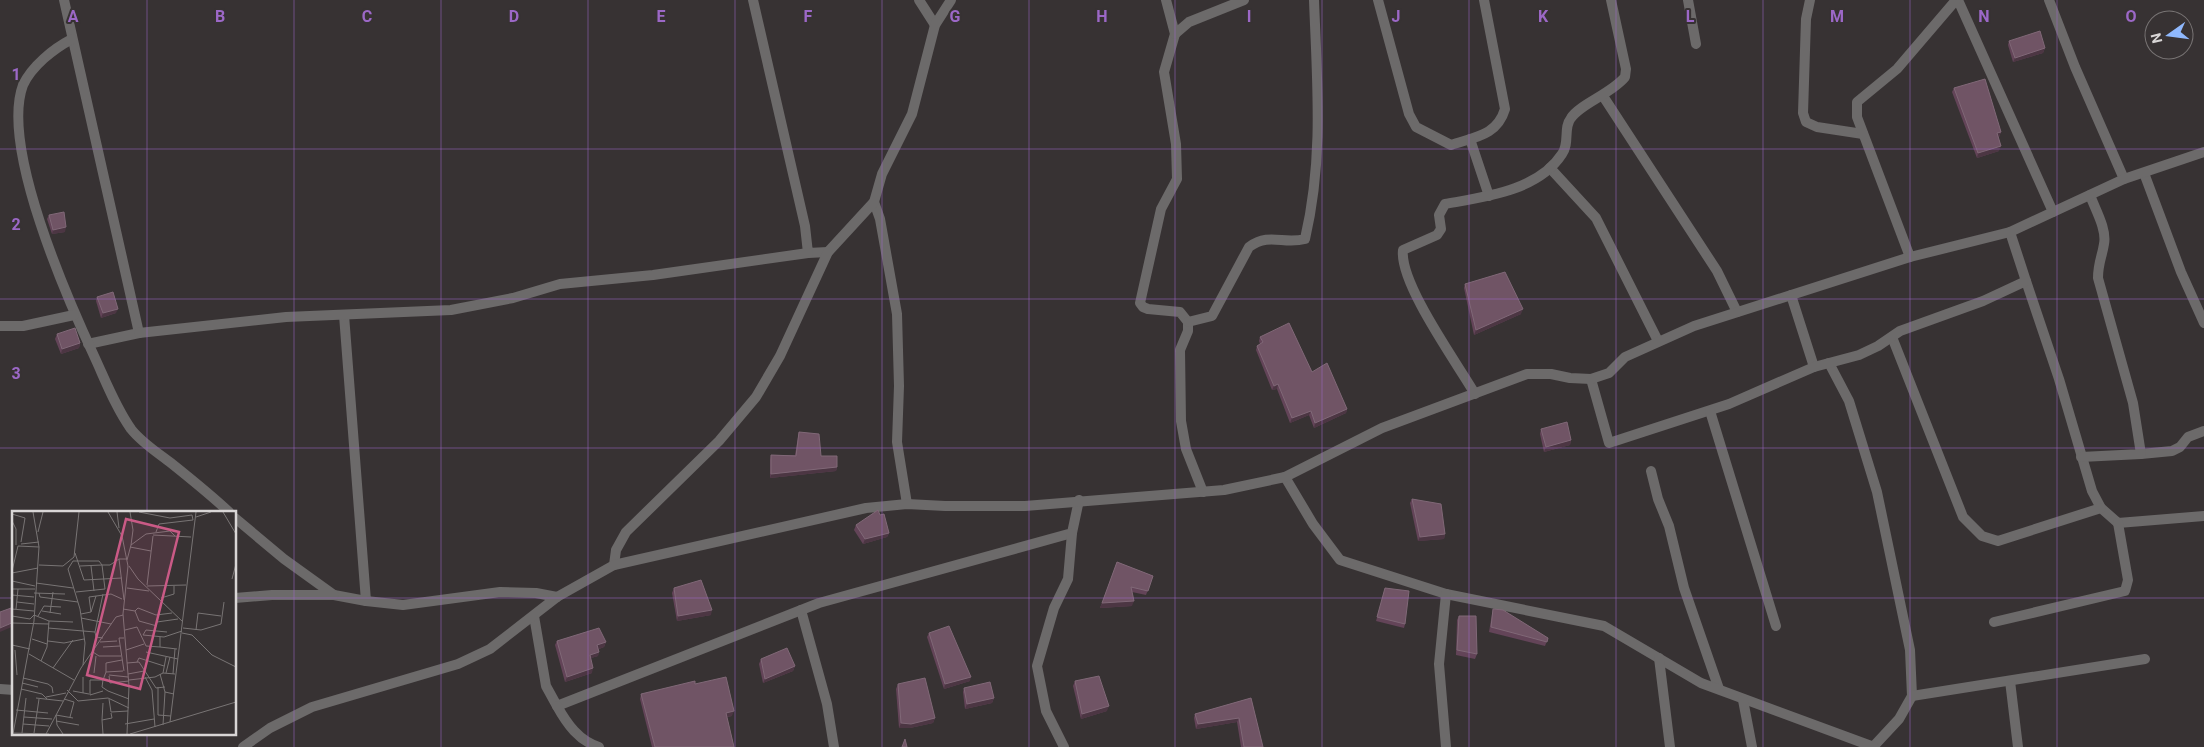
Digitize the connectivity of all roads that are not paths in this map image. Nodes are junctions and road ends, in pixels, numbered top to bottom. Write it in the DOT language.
graph roads {
  1 [pos="64,0"];
  2 [pos="753,0"];
  3 [pos="919,0"];
  4 [pos="951,0"];
  5 [pos="1166,0"];
  6 [pos="1244,0"];
  7 [pos="1314,0"];
  8 [pos="1378,0"];
  9 [pos="1484,0"];
  10 [pos="1611,0"];
  11 [pos="1688,0"];
  12 [pos="1810,0"];
  13 [pos="1957,0"];
  14 [pos="2049,0"];
  15 [pos="935,25"];
  16 [pos="1176,34"];
  17 [pos="72,39"];
  18 [pos="1696,44"];
  19 [pos="1603,96"];
  20 [pos="1863,134"];
  21 [pos="1470,139"];
  22 [pos="2204,152"];
  23 [pos="1550,168"];
  24 [pos="2144,173"];
  25 [pos="2124,179"];
  26 [pos="2090,195"];
  27 [pos="1489,196"];
  28 [pos="874,202"];
  29 [pos="2053,212"];
  30 [pos="2010,232"];
  31 [pos="828,252"];
  32 [pos="808,253"];
  33 [pos="1910,257"];
  34 [pos="2026,282"];
  35 [pos="1791,295"];
  36 [pos="1737,312"];
  37 [pos="74,314"];
  38 [pos="344,315"];
  39 [pos="1188,322"];
  40 [pos="2204,323"];
  41 [pos="0,326"];
  42 [pos="140,333"];
  43 [pos="1892,337"];
  44 [pos="1658,341"];
  45 [pos="88,344"];
  46 [pos="1829,363"];
  47 [pos="1814,367"];
  48 [pos="1591,379"];
  49 [pos="1475,394"];
  50 [pos="1710,410"];
  51 [pos="2204,431"];
  52 [pos="2141,454"];
  53 [pos="2081,457"];
  54 [pos="1650,471"];
  55 [pos="1285,477"];
  56 [pos="1203,492"];
  57 [pos="1079,500"];
  58 [pos="907,504"];
  59 [pos="2101,508"];
  60 [pos="228,511"];
  61 [pos="2204,516"];
  62 [pos="236,519"];
  63 [pos="2118,523"];
  64 [pos="1072,533"];
  65 [pos="614,565"];
  66 [pos="1446,594"];
  67 [pos="334,595"];
  68 [pos="557,597"];
  69 [pos="236,598"];
  70 [pos="366,601"];
  71 [pos="801,610"];
  72 [pos="534,616"];
  73 [pos="1994,622"];
  74 [pos="1776,626"];
  75 [pos="1659,658"];
  76 [pos="2145,660"];
  77 [pos="2010,681"];
  78 [pos="1719,689"];
  79 [pos="1912,696"];
  80 [pos="1743,700"];
  81 [pos="556,706"];
  82 [pos="242,747"];
  83 [pos="599,747"];
  84 [pos="834,747"];
  85 [pos="1064,747"];
  86 [pos="1446,747"];
  87 [pos="1670,747"];
  88 [pos="1752,747"];
  89 [pos="1874,747"];
  90 [pos="2018,747"];
  1 -- 17 [label="street"];
  2 -- 32 [label="street"];
  3 -- 15 [label="street"];
  4 -- 15 [label="street"];
  5 -- 16 [label="street"];
  6 -- 16 [label="street"];
  7 -- 39 [label="street"];
  8 -- 21 [label="street"];
  9 -- 21 [label="street"];
  10 -- 19 [label="street"];
  11 -- 18 [label="street"];
  12 -- 20 [label="street"];
  13 -- 20 [label="street"];
  13 -- 29 [label="street"];
  14 -- 25 [label="street"];
  15 -- 28 [label="street"];
  16 -- 39 [label="street"];
  17 -- 37 [label="street"];
  17 -- 42 [label="street"];
  19 -- 23 [label="street"];
  19 -- 36 [label="street"];
  20 -- 33 [label="street"];
  21 -- 27 [label="street"];
  22 -- 24 [label="street"];
  23 -- 27 [label="street"];
  23 -- 44 [label="street"];
  24 -- 25 [label="street"];
  24 -- 40 [label="street"];
  25 -- 26 [label="street"];
  26 -- 29 [label="street"];
  26 -- 52 [label="street"];
  27 -- 49 [label="street"];
  28 -- 31 [label="street"];
  28 -- 58 [label="street"];
  29 -- 30 [label="street"];
  30 -- 33 [label="street"];
  30 -- 34 [label="street"];
  31 -- 32 [label="street"];
  31 -- 65 [label="street"];
  32 -- 38 [label="street"];
  33 -- 35 [label="street"];
  34 -- 43 [label="street"];
  34 -- 53 [label="street"];
  35 -- 36 [label="street"];
  35 -- 47 [label="street"];
  36 -- 44 [label="street"];
  37 -- 41 [label="street"];
  37 -- 45 [label="street"];
  38 -- 42 [label="street"];
  38 -- 70 [label="street"];
  39 -- 56 [label="street"];
  42 -- 45 [label="street"];
  43 -- 46 [label="street"];
  43 -- 59 [label="street"];
  44 -- 48 [label="street"];
  45 -- 60 [label="street"];
  46 -- 47 [label="street"];
  46 -- 79 [label="street"];
  47 -- 50 [label="street"];
  48 -- 49 [label="street"];
  48 -- 50 [label="street"];
  49 -- 55 [label="street"];
  50 -- 74 [label="street"];
  51 -- 52 [label="street"];
  52 -- 53 [label="street"];
  53 -- 59 [label="street"];
  54 -- 78 [label="street"];
  55 -- 56 [label="street"];
  55 -- 66 [label="street"];
  56 -- 57 [label="street"];
  57 -- 58 [label="street"];
  57 -- 64 [label="street"];
  58 -- 65 [label="street"];
  59 -- 63 [label="street"];
  61 -- 63 [label="street"];
  62 -- 67 [label="street"];
  63 -- 73 [label="street"];
  64 -- 71 [label="street"];
  64 -- 85 [label="street"];
  65 -- 68 [label="street"];
  66 -- 75 [label="street"];
  66 -- 86 [label="street"];
  67 -- 69 [label="street"];
  67 -- 70 [label="street"];
  68 -- 70 [label="street"];
  68 -- 72 [label="street"];
  71 -- 81 [label="street"];
  71 -- 84 [label="street"];
  72 -- 81 [label="street"];
  72 -- 82 [label="street"];
  75 -- 78 [label="street"];
  75 -- 87 [label="street"];
  76 -- 77 [label="street"];
  77 -- 79 [label="street"];
  77 -- 90 [label="street"];
  78 -- 80 [label="street"];
  79 -- 89 [label="street"];
  80 -- 88 [label="street"];
  80 -- 89 [label="street"];
  81 -- 83 [label="street"];
}
